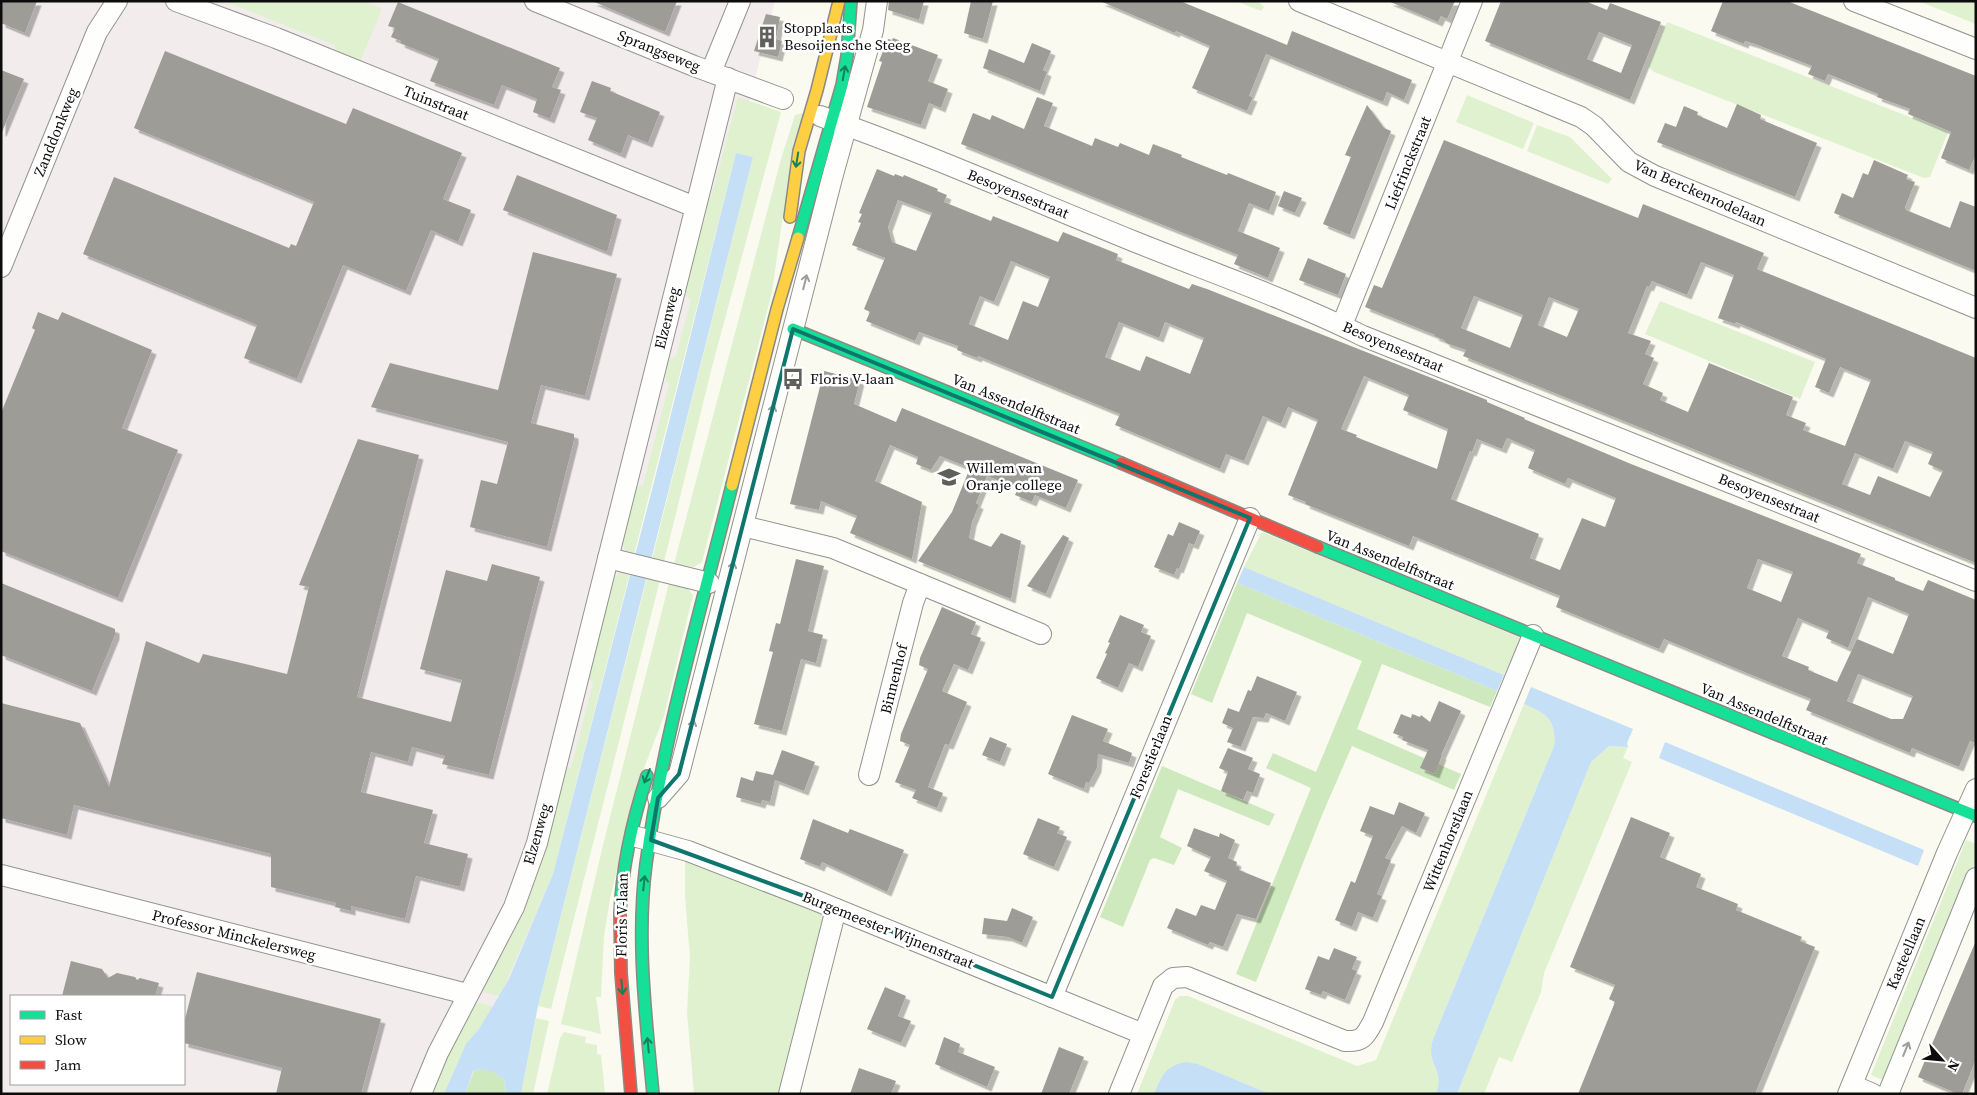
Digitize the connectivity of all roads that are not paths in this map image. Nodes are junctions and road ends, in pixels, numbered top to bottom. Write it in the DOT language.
graph roads {
  1 [pos="117,1"];
  2 [pos="176,1"];
  3 [pos="535,1"];
  4 [pos="740,1"];
  5 [pos="839,1"];
  6 [pos="851,1"];
  7 [pos="877,1"];
  8 [pos="1299,1"];
  9 [pos="1472,1"];
  10 [pos="1854,1"];
  11 [pos="1976,49"];
  12 [pos="1448,62"];
  13 [pos="719,75"];
  14 [pos="782,99"];
  15 [pos="811,113"];
  16 [pos="839,123"];
  17 [pos="695,208"];
  18 [pos="1,267"];
  19 [pos="786,278"];
  20 [pos="1976,308"];
  21 [pos="1342,325"];
  22 [pos="793,329"];
  23 [pos="1250,518"];
  24 [pos="743,526"];
  25 [pos="608,558"];
  26 [pos="1976,581"];
  27 [pos="709,582"];
  28 [pos="920,584"];
  29 [pos="1041,634"];
  30 [pos="1533,635"];
  31 [pos="674,715"];
  32 [pos="870,775"];
  33 [pos="1976,789"];
  34 [pos="658,798"];
  35 [pos="1971,814"];
  36 [pos="630,835"];
  37 [pos="651,840"];
  38 [pos="1,875"];
  39 [pos="1976,878"];
  40 [pos="836,909"];
  41 [pos="467,994"];
  42 [pos="1052,997"];
  43 [pos="1143,1034"];
  44 [pos="1850,1089"];
  45 [pos="421,1094"];
  46 [pos="632,1094"];
  47 [pos="653,1094"];
  48 [pos="789,1094"];
  49 [pos="1119,1094"];
  50 [pos="1874,1094"];
  51 [pos="1888,1094"];
  1 -- 18 [label="street, Zanddonkweg"];
  2 -- 17 [label="street, Tuinstraat"];
  3 -- 13 [label="street, Sprangseweg"];
  4 -- 13 [label="street, Elzenweg"];
  5 -- 15 [label="street, Floris V-laan"];
  16 -- 6 [label="street, Floris V-laan, one-way"];
  7 -- 16 [label="street"];
  8 -- 12 [label="street, Van Berckenrodelaan"];
  9 -- 12 [label="street, Liefrinckstraat"];
  10 -- 11 [label="street"];
  12 -- 20 [label="street, Van Berckenrodelaan"];
  12 -- 21 [label="street, Liefrinckstraat"];
  13 -- 14 [label="street, Sprangseweg"];
  13 -- 17 [label="street, Elzenweg"];
  15 -- 16 [label="street, Besoyensestraat"];
  15 -- 19 [label="street, Floris V-laan, one-way"];
  16 -- 19 [label="street, Floris V-laan"];
  16 -- 21 [label="street, Besoyensestraat"];
  22 -- 16 [label="street, one-way"];
  17 -- 25 [label="street, Elzenweg"];
  19 -- 27 [label="street, Floris V-laan"];
  21 -- 26 [label="street, Besoyensestraat"];
  22 -- 23 [label="street, Van Assendelftstraat"];
  24 -- 22 [label="street, one-way"];
  23 -- 30 [label="street, Van Assendelftstraat"];
  23 -- 42 [label="street, Forestierlaan"];
  24 -- 28 [label="street"];
  34 -- 24 [label="street, one-way"];
  25 -- 27 [label="street"];
  25 -- 41 [label="street, Elzenweg"];
  27 -- 31 [label="street, Floris V-laan"];
  28 -- 29 [label="street"];
  28 -- 32 [label="street, Binnenhof"];
  30 -- 35 [label="street, Van Assendelftstraat"];
  30 -- 43 [label="street, Wittenhorstlaan"];
  31 -- 34 [label="street, Floris V-laan"];
  31 -- 36 [label="street, Floris V-laan, one-way"];
  33 -- 35 [label="street, Kasteellaan"];
  34 -- 37 [label="street, Floris V-laan"];
  35 -- 44 [label="street, Kasteellaan"];
  36 -- 37 [label="street, Burgemeester Wijnenstraat"];
  36 -- 46 [label="street, Floris V-laan, one-way"];
  37 -- 40 [label="street, Burgemeester Wijnenstraat"];
  47 -- 37 [label="street, Floris V-laan, one-way"];
  38 -- 41 [label="street, Professor Minckelersweg"];
  51 -- 39 [label="street, one-way"];
  40 -- 42 [label="street, Burgemeester Wijnenstraat"];
  40 -- 48 [label="street"];
  41 -- 45 [label="street, Elzenweg"];
  42 -- 43 [label="street, Burgemeester Wijnenstraat"];
  43 -- 49 [label="street"];
  44 -- 50 [label="street"];
}
